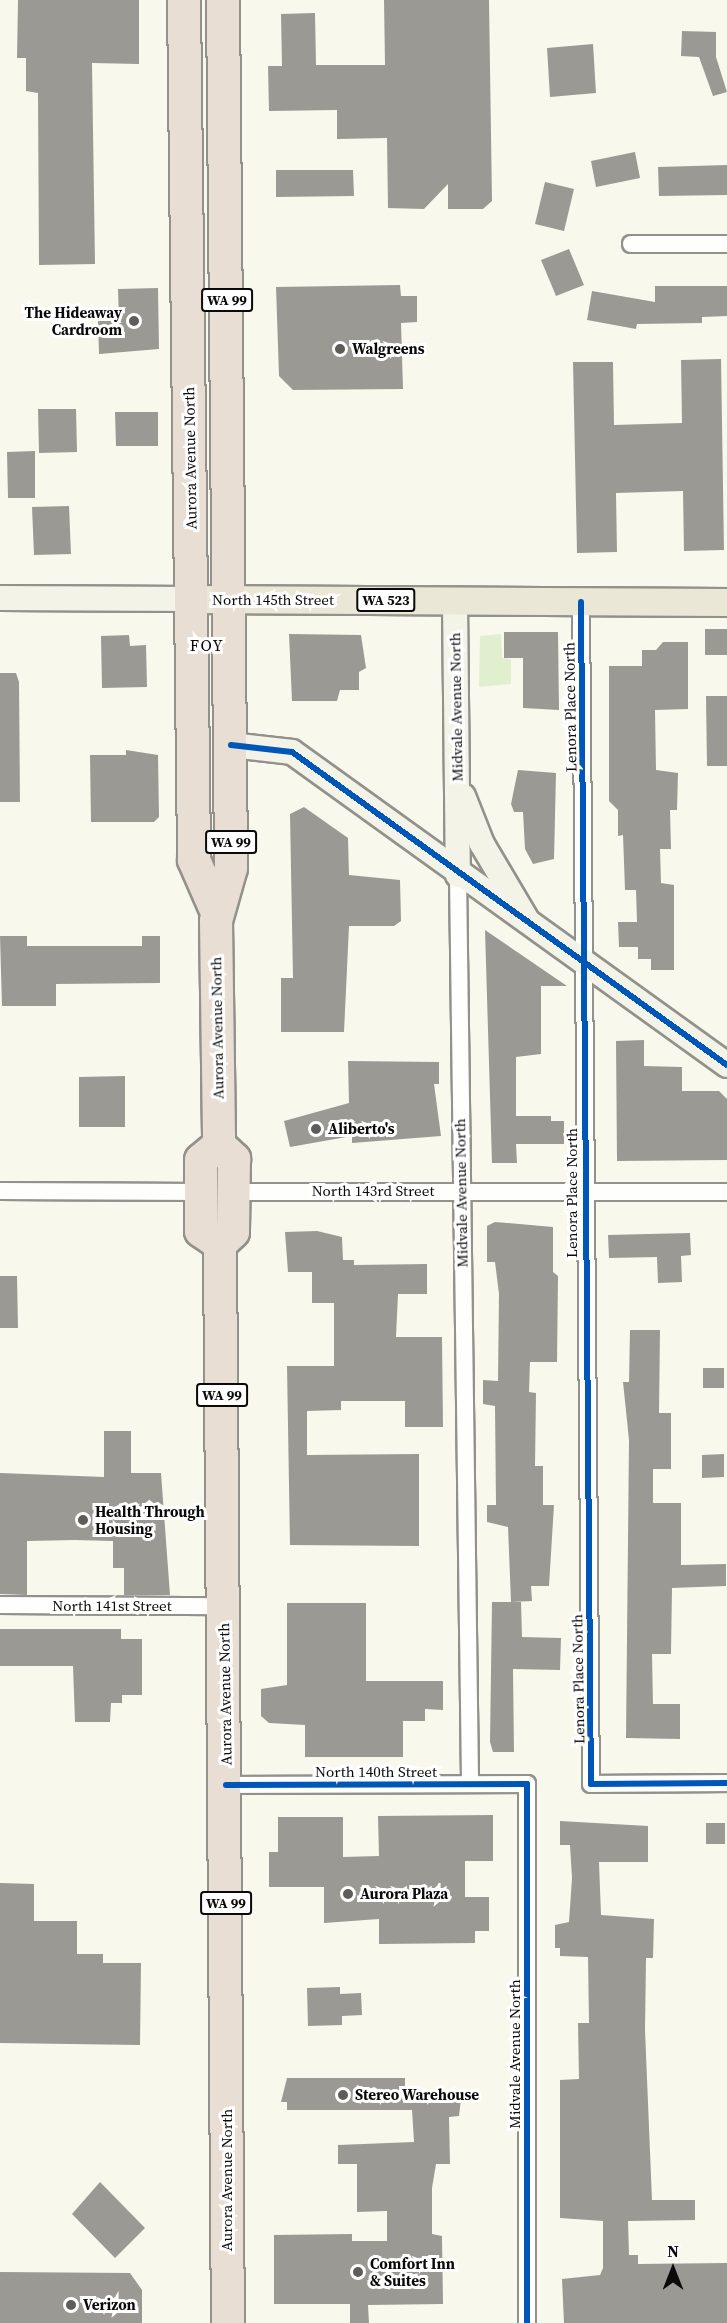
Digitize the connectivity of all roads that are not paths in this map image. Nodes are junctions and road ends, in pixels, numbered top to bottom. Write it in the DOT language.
graph roads {
  1 [pos="184,0"];
  2 [pos="223,0"];
  3 [pos="631,244"];
  4 [pos="727,244"];
  5 [pos="0,598"];
  6 [pos="231,599"];
  7 [pos="192,600"];
  8 [pos="455,601"];
  9 [pos="581,602"];
  10 [pos="727,602"];
  11 [pos="231,745"];
  12 [pos="457,776"];
  13 [pos="458,875"];
  14 [pos="216,910"];
  15 [pos="533,929"];
  16 [pos="585,965"];
  17 [pos="727,1065"];
  18 [pos="219,1144"];
  19 [pos="0,1191"];
  20 [pos="460,1191"];
  21 [pos="201,1192"];
  22 [pos="234,1192"];
  23 [pos="584,1192"];
  24 [pos="727,1192"];
  25 [pos="220,1244"];
  26 [pos="0,1605"];
  27 [pos="224,1606"];
  28 [pos="727,1783"];
  29 [pos="470,1784"];
  30 [pos="526,1784"];
  31 [pos="226,1785"];
  32 [pos="228,2323"];
  33 [pos="527,2323"];
  1 -- 7 [label="highway, Aurora Avenue North / WA 99"];
  2 -- 6 [label="highway, Aurora Avenue North / WA 99"];
  3 -- 4 [label="street"];
  5 -- 7 [label="street, North 145th Street"];
  6 -- 7 [label="main road, North 145th Street / WA 523"];
  6 -- 8 [label="main road, North 145th Street / WA 523"];
  6 -- 11 [label="highway, Aurora Avenue North / WA 99"];
  7 -- 14 [label="highway, Aurora Avenue North / WA 99"];
  8 -- 9 [label="main road, North 145th Street / WA 523"];
  8 -- 12 [label="street, Midvale Avenue North"];
  9 -- 10 [label="main road, North 145th Street / WA 523"];
  9 -- 16 [label="street, Lenora Place North"];
  11 -- 13 [label="street"];
  11 -- 14 [label="highway, Aurora Avenue North / WA 99"];
  12 -- 13 [label="street, Midvale Avenue North"];
  12 -- 15 [label="street"];
  13 -- 15 [label="street"];
  13 -- 20 [label="street, Midvale Avenue North"];
  14 -- 18 [label="highway, Aurora Avenue North / WA 99"];
  15 -- 16 [label="street"];
  16 -- 17 [label="street"];
  16 -- 23 [label="street, Lenora Place North"];
  18 -- 21 [label="highway"];
  18 -- 22 [label="highway, Aurora Avenue North / WA 99"];
  19 -- 21 [label="street"];
  20 -- 22 [label="street, North 143rd Street"];
  20 -- 23 [label="street, North 143rd Street"];
  20 -- 29 [label="street, Midvale Avenue North"];
  21 -- 25 [label="highway"];
  22 -- 25 [label="highway, Aurora Avenue North / WA 99"];
  23 -- 24 [label="street, North 143rd Street"];
  23 -- 28 [label="street, Lenora Place North"];
  25 -- 27 [label="highway, Aurora Avenue North / WA 99"];
  26 -- 27 [label="street, North 141st Street"];
  27 -- 31 [label="highway, Aurora Avenue North / WA 99"];
  29 -- 30 [label="street, North 140th Street"];
  29 -- 31 [label="street, North 140th Street"];
  30 -- 33 [label="street, Midvale Avenue North"];
  31 -- 32 [label="highway, Aurora Avenue North / WA 99"];
}
